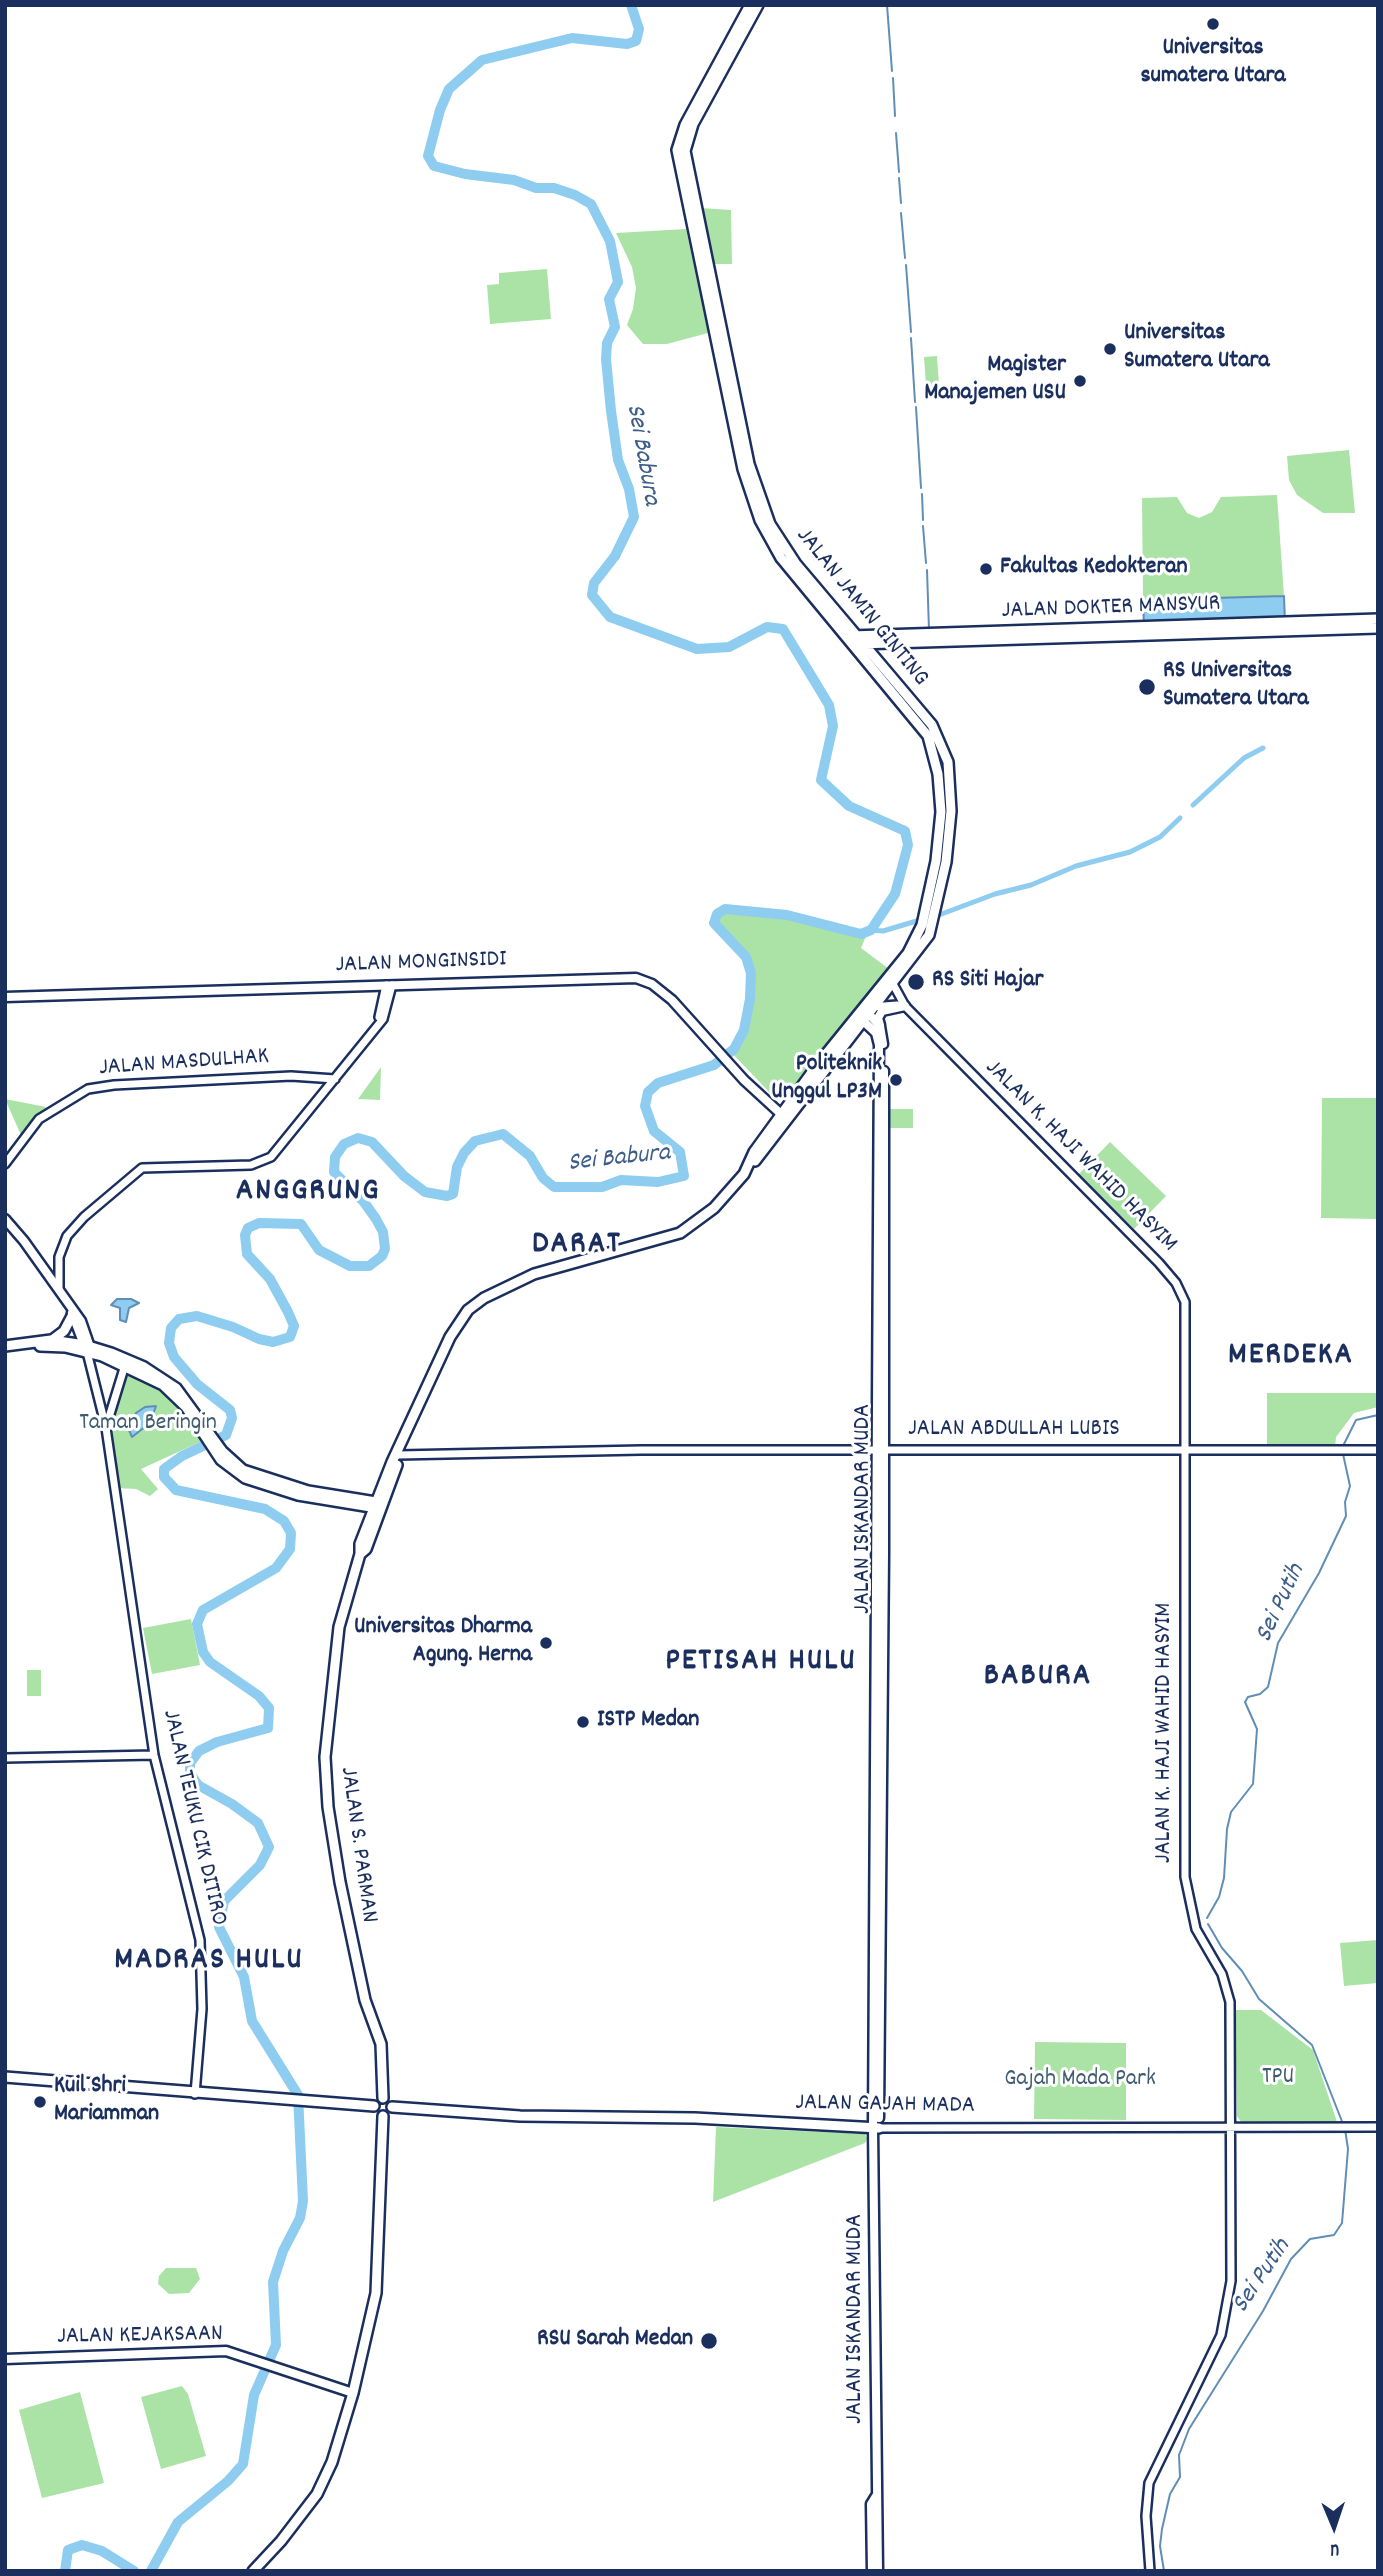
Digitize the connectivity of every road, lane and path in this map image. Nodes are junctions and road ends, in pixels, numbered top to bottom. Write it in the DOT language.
graph roads {
  1 [pos="750,5"];
  2 [pos="758,5"];
  3 [pos="708,285"];
  4 [pos="1378,620"];
  5 [pos="845,624"];
  6 [pos="1378,628"];
  7 [pos="876,635"];
  8 [pos="854,640"];
  9 [pos="885,643"];
  10 [pos="877,663"];
  11 [pos="941,862"];
  12 [pos="893,984"];
  13 [pos="389,985"];
  14 [pos="5,997"];
  15 [pos="905,1006"];
  16 [pos="865,1012"];
  17 [pos="880,1026"];
  18 [pos="335,1079"];
  19 [pos="781,1114"];
  20 [pos="5,1164"];
  21 [pos="882,1169"];
  22 [pos="747,1172"];
  23 [pos="5,1219"];
  24 [pos="59,1290"];
  25 [pos="71,1313"];
  26 [pos="51,1340"];
  27 [pos="32,1344"];
  28 [pos="5,1346"];
  29 [pos="89,1351"];
  30 [pos="125,1365"];
  31 [pos="202,1426"];
  32 [pos="106,1428"];
  33 [pos="881,1450"];
  34 [pos="1378,1450"];
  35 [pos="1187,1451"];
  36 [pos="219,1453"];
  37 [pos="398,1455"];
  38 [pos="380,1492"];
  39 [pos="359,1499"];
  40 [pos="378,1505"];
  41 [pos="154,1755"];
  42 [pos="5,1758"];
  43 [pos="5,2077"];
  44 [pos="195,2094"];
  45 [pos="383,2098"];
  46 [pos="374,2106"];
  47 [pos="392,2107"];
  48 [pos="383,2116"];
  49 [pos="1230,2127"];
  50 [pos="1378,2127"];
  51 [pos="876,2128"];
  52 [pos="5,2359"];
  53 [pos="353,2393"];
  54 [pos="876,2546"];
  55 [pos="253,2571"];
  56 [pos="872,2571"];
  57 [pos="878,2571"];
  58 [pos="1150,2571"];
  1 -- 3 [label="main road, JALAN JAMIN GINTING"];
  2 -- 3 [label="main road, JALAN JAMIN GINTING"];
  3 -- 5 [label="main road, JALAN JAMIN GINTING"];
  3 -- 8 [label="main road, JALAN JAMIN GINTING"];
  4 -- 7 [label="main road, JALAN DOKTER MANSYUR"];
  5 -- 7 [label="main road"];
  5 -- 8 [label="main road, JALAN JAMIN GINTING"];
  6 -- 9 [label="main road, JALAN DOKTER MANSYUR"];
  7 -- 8 [label="main road, JALAN DOKTER MANSYUR"];
  8 -- 9 [label="main road, JALAN DOKTER MANSYUR"];
  8 -- 10 [label="main road, JALAN JAMIN GINTING"];
  8 -- 11 [label="main road, JALAN JAMIN GINTING"];
  9 -- 10 [label="main road"];
  10 -- 11 [label="main road, JALAN JAMIN GINTING"];
  11 -- 12 [label="main road, JALAN JAMIN GINTING"];
  11 -- 16 [label="main road, JALAN JAMIN GINTING"];
  12 -- 15 [label="street, JALAN K. HAJI WAHID HASYIM"];
  12 -- 16 [label="main road, JALAN JAMIN GINTING"];
  13 -- 14 [label="main road, JALAN MONGINSIDI"];
  13 -- 18 [label="street"];
  13 -- 19 [label="main road, JALAN MONGINSIDI"];
  15 -- 16 [label="street"];
  15 -- 17 [label="main road"];
  15 -- 35 [label="street, JALAN K. HAJI WAHID HASYIM"];
  16 -- 17 [label="main road"];
  16 -- 19 [label="main road"];
  16 -- 21 [label="main road, JALAN ISKANDAR MUDA"];
  16 -- 22 [label="main road"];
  17 -- 21 [label="main road, JALAN ISKANDAR MUDA"];
  18 -- 20 [label="street, JALAN MASDULHAK"];
  18 -- 24 [label="street"];
  19 -- 22 [label="main road"];
  21 -- 33 [label="main road, JALAN ISKANDAR MUDA"];
  22 -- 37 [label="main road"];
  23 -- 24 [label="main road"];
  24 -- 25 [label="main road"];
  25 -- 26 [label="main road"];
  25 -- 29 [label="main road"];
  26 -- 27 [label="main road"];
  26 -- 29 [label="main road"];
  27 -- 28 [label="main road"];
  27 -- 29 [label="main road"];
  29 -- 30 [label="main road"];
  29 -- 31 [label="main road"];
  29 -- 32 [label="street, JALAN TEUKU CIK DITIRO"];
  30 -- 31 [label="main road"];
  30 -- 32 [label="street, JALAN TEUKU CIK DITIRO"];
  31 -- 36 [label="main road"];
  32 -- 41 [label="street, JALAN TEUKU CIK DITIRO"];
  33 -- 35 [label="street, JALAN ABDULLAH LUBIS"];
  33 -- 37 [label="street, JALAN ABDULLAH LUBIS"];
  33 -- 51 [label="main road, JALAN ISKANDAR MUDA"];
  34 -- 35 [label="street, JALAN ABDULLAH LUBIS"];
  35 -- 49 [label="street, JALAN K. HAJI WAHID HASYIM"];
  36 -- 39 [label="main road"];
  36 -- 40 [label="main road"];
  37 -- 38 [label="main road"];
  37 -- 40 [label="main road"];
  38 -- 39 [label="main road"];
  38 -- 40 [label="main road"];
  39 -- 40 [label="main road"];
  40 -- 45 [label="main road, JALAN S. PARMAN"];
  41 -- 42 [label="street"];
  41 -- 44 [label="street, JALAN TEUKU CIK DITIRO"];
  43 -- 44 [label="main road"];
  44 -- 46 [label="main road"];
  45 -- 46 [label="main road"];
  45 -- 47 [label="main road"];
  46 -- 48 [label="main road"];
  47 -- 48 [label="main road"];
  47 -- 51 [label="main road, JALAN GAJAH MADA"];
  48 -- 53 [label="main road"];
  49 -- 50 [label="street, JALAN GAJAH MADA"];
  49 -- 51 [label="street, JALAN GAJAH MADA"];
  49 -- 58 [label="street, JALAN K. HAJI WAHID HASYIM"];
  51 -- 54 [label="main road, JALAN ISKANDAR MUDA"];
  52 -- 53 [label="main road, JALAN KEJAKSAAN"];
  53 -- 55 [label="main road"];
  54 -- 56 [label="main road, JALAN ISKANDAR MUDA"];
  54 -- 57 [label="main road, JALAN ISKANDAR MUDA"];
}
